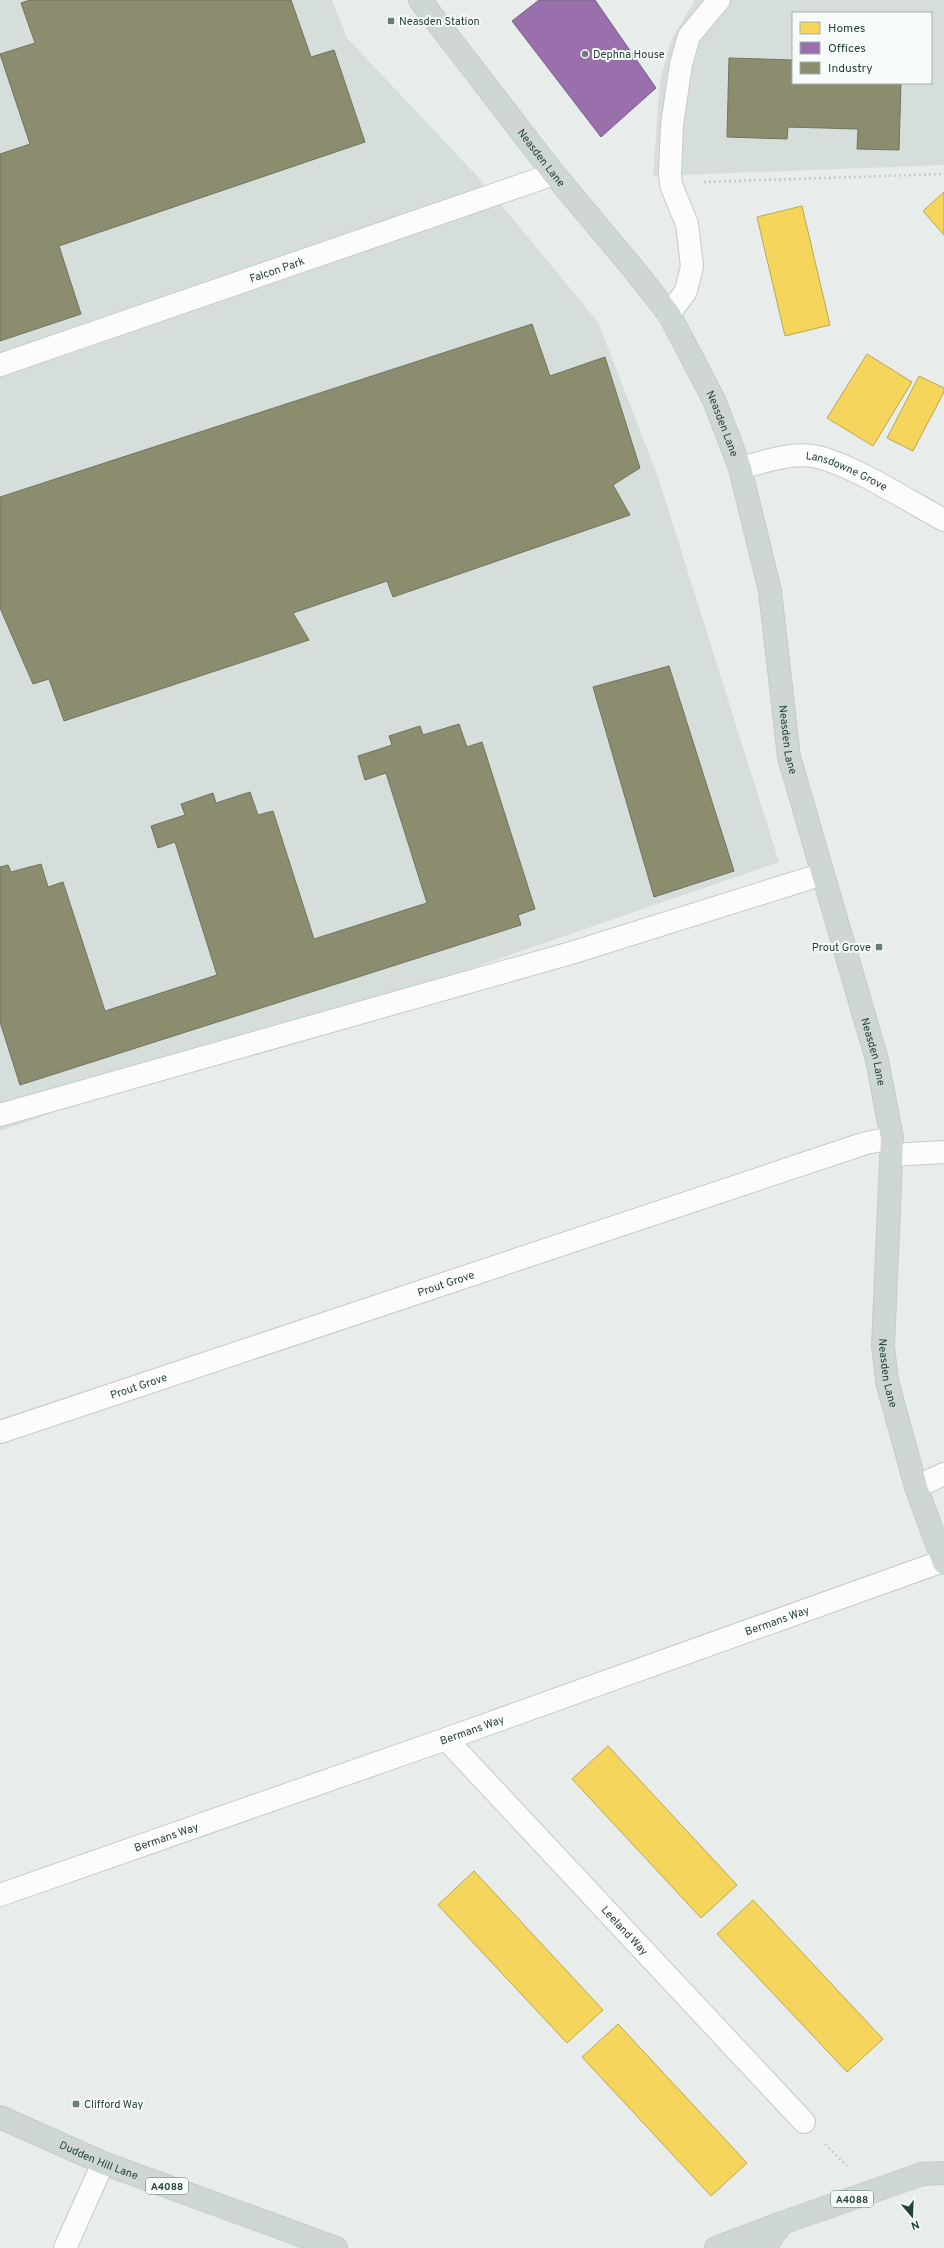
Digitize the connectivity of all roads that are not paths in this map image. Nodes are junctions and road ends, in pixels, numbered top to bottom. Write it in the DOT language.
graph roads {
  1 [pos="420,0"];
  2 [pos="719,0"];
  3 [pos="554,174"];
  4 [pos="669,314"];
  5 [pos="0,365"];
  6 [pos="740,468"];
  7 [pos="944,520"];
  8 [pos="824,874"];
  9 [pos="0,1115"];
  10 [pos="892,1146"];
  11 [pos="944,1152"];
  12 [pos="0,1432"];
  13 [pos="944,1474"];
  14 [pos="916,1487"];
  15 [pos="944,1562"];
  16 [pos="446,1739"];
  17 [pos="0,1896"];
  18 [pos="0,2117"];
  19 [pos="804,2122"];
  20 [pos="103,2163"];
  21 [pos="944,2168"];
  22 [pos="944,2173"];
  23 [pos="922,2174"];
  24 [pos="782,2223"];
  25 [pos="66,2248"];
  26 [pos="336,2248"];
  27 [pos="716,2248"];
  28 [pos="764,2248"];
  1 -- 3 [label="main road, Neasden Lane"];
  2 -- 4 [label="street"];
  3 -- 4 [label="main road, Neasden Lane"];
  3 -- 5 [label="street, Falcon Park"];
  4 -- 6 [label="main road, Neasden Lane"];
  6 -- 7 [label="street, Lansdowne Grove"];
  6 -- 8 [label="main road, Neasden Lane"];
  8 -- 9 [label="street"];
  8 -- 10 [label="main road, Neasden Lane"];
  10 -- 11 [label="street, Prout Grove"];
  10 -- 12 [label="street, Prout Grove"];
  10 -- 14 [label="main road, Neasden Lane"];
  13 -- 14 [label="street"];
  14 -- 15 [label="main road, Neasden Lane"];
  15 -- 16 [label="street, Bermans Way"];
  16 -- 17 [label="street, Bermans Way"];
  16 -- 19 [label="street, Leeland Way"];
  18 -- 20 [label="main road, Dudden Hill Lane / A4088"];
  20 -- 25 [label="street"];
  20 -- 26 [label="main road, Dudden Hill Lane / A4088"];
  21 -- 23 [label="main road"];
  22 -- 23 [label="main road, A4088"];
  23 -- 24 [label="main road, A4088"];
  24 -- 27 [label="main road, A4088"];
  24 -- 28 [label="main road"];
}
